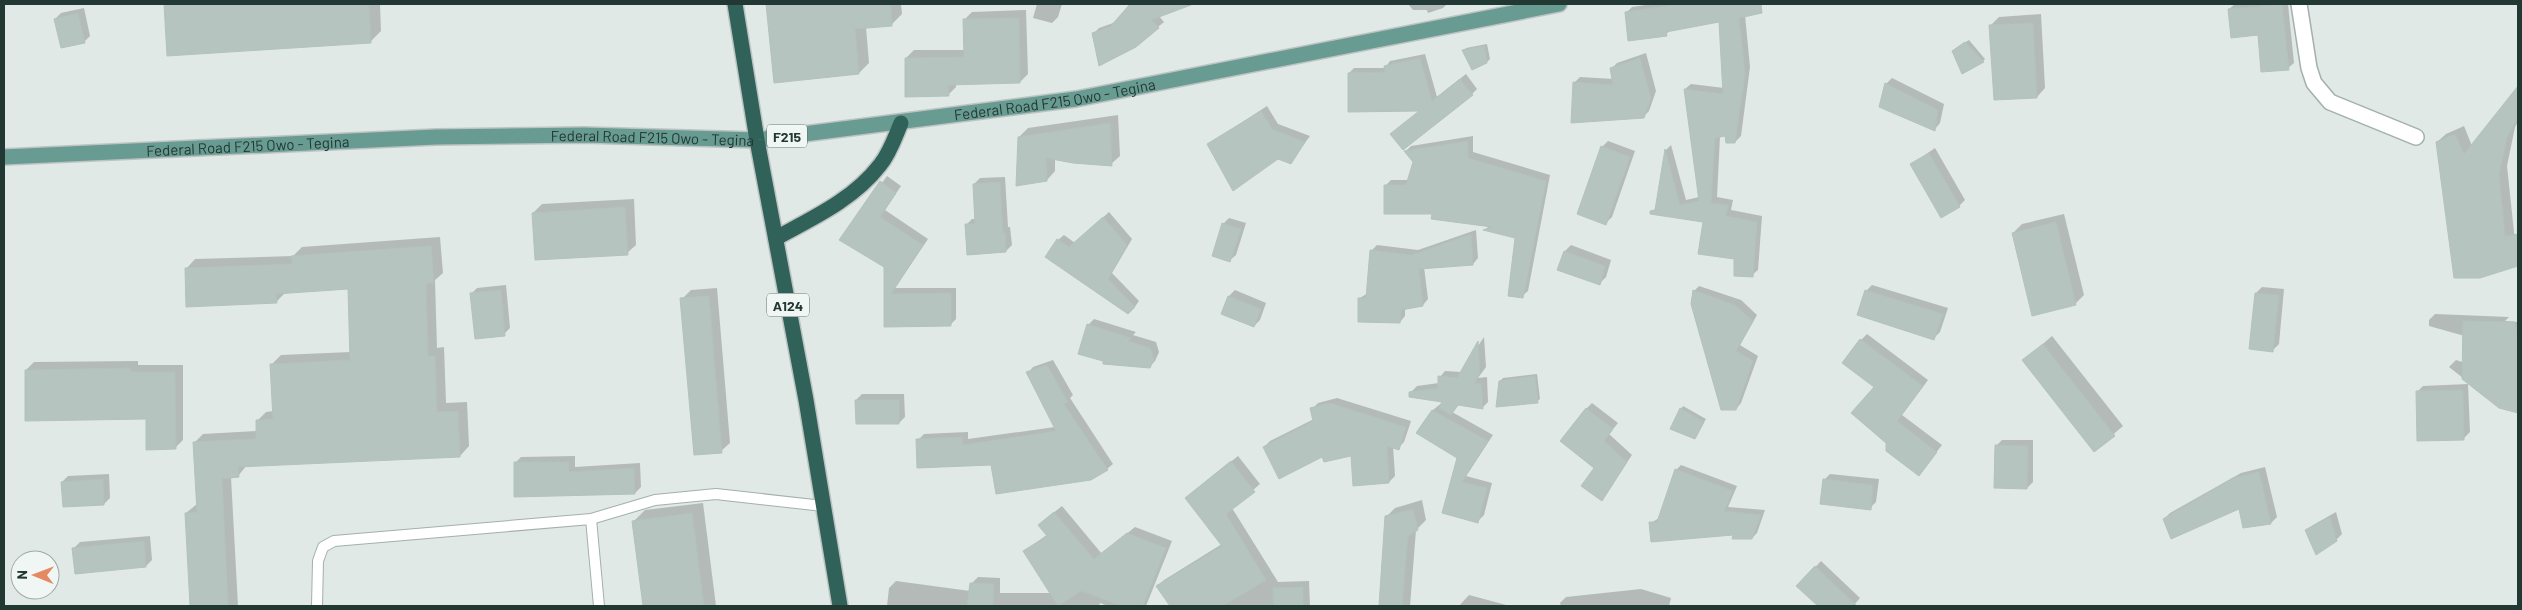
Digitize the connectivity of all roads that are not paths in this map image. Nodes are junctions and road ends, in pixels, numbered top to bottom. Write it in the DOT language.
graph roads {
  1 [pos="735,4"];
  2 [pos="1559,4"];
  3 [pos="2300,4"];
  4 [pos="901,122"];
  5 [pos="2416,136"];
  6 [pos="757,140"];
  7 [pos="4,157"];
  8 [pos="776,238"];
  9 [pos="824,506"];
  10 [pos="591,519"];
  11 [pos="317,606"];
  12 [pos="599,606"];
  13 [pos="840,606"];
  1 -- 6 [label="highway, A124"];
  2 -- 4 [label="main road, Federal Road F215 Owo - Tegina / F215"];
  3 -- 5 [label="street"];
  4 -- 6 [label="main road, Federal Road F215 Owo - Tegina / F215"];
  4 -- 8 [label="highway"];
  6 -- 7 [label="main road, Federal Road F215 Owo - Tegina / F215"];
  6 -- 8 [label="highway, A124"];
  8 -- 9 [label="highway, A124"];
  9 -- 10 [label="lane"];
  9 -- 13 [label="highway, A124"];
  10 -- 11 [label="lane"];
  10 -- 12 [label="lane"];
}
